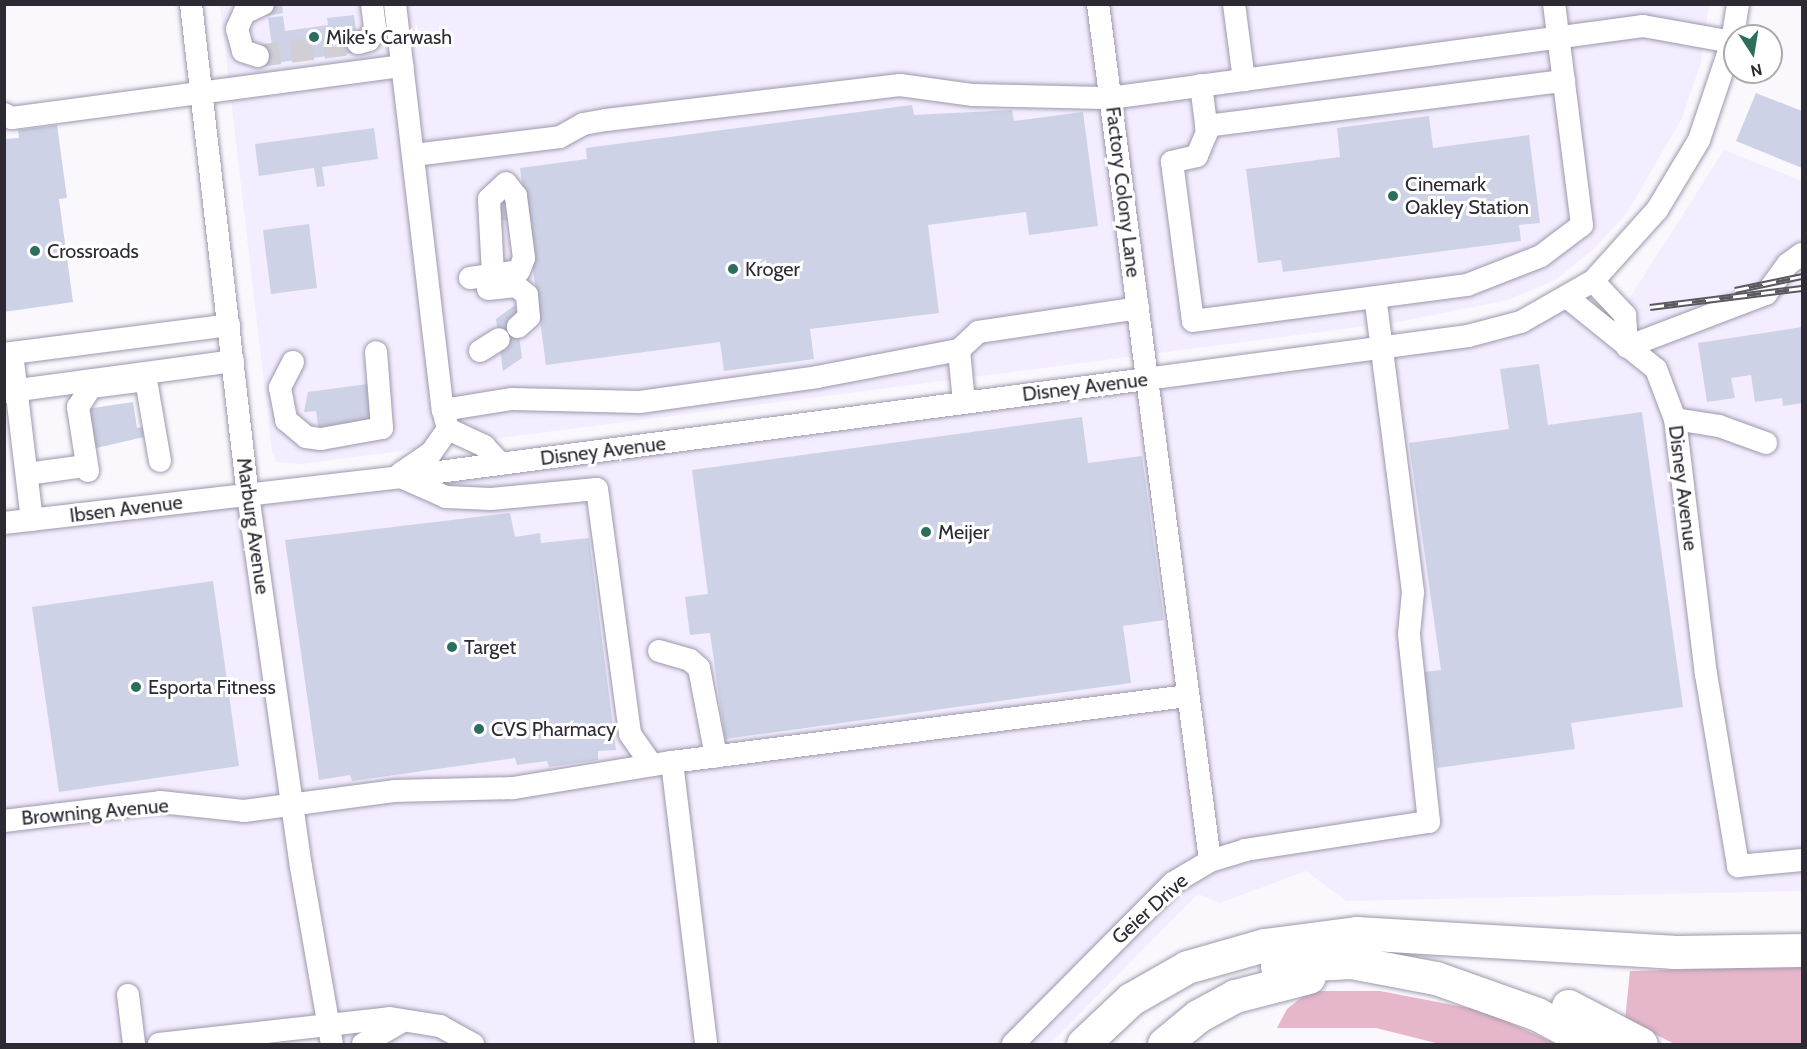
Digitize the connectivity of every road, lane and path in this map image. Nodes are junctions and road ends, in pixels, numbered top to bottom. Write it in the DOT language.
graph roads {
  1 [pos="191,4"];
  2 [pos="263,4"];
  3 [pos="372,4"];
  4 [pos="395,4"];
  5 [pos="1098,4"];
  6 [pos="1234,4"];
  7 [pos="1554,4"];
  8 [pos="1738,4"];
  9 [pos="1735,24"];
  10 [pos="1558,38"];
  11 [pos="1723,40"];
  12 [pos="358,43"];
  13 [pos="258,56"];
  14 [pos="403,66"];
  15 [pos="1723,69"];
  16 [pos="1244,80"];
  17 [pos="1564,81"];
  18 [pos="1201,85"];
  19 [pos="203,96"];
  20 [pos="1110,98"];
  21 [pos="4,114"];
  22 [pos="1206,126"];
  23 [pos="501,144"];
  24 [pos="414,155"];
  25 [pos="1803,254"];
  26 [pos="1593,282"];
  27 [pos="1375,297"];
  28 [pos="1568,298"];
  29 [pos="1138,308"];
  30 [pos="229,325"];
  31 [pos="518,327"];
  32 [pos="1621,342"];
  33 [pos="1382,348"];
  34 [pos="958,350"];
  35 [pos="376,352"];
  36 [pos="8,353"];
  37 [pos="233,361"];
  38 [pos="293,362"];
  39 [pos="1146,379"];
  40 [pos="10,391"];
  41 [pos="964,403"];
  42 [pos="1675,419"];
  43 [pos="446,420"];
  44 [pos="1766,443"];
  45 [pos="160,461"];
  46 [pos="501,464"];
  47 [pos="27,474"];
  48 [pos="396,478"];
  49 [pos="248,495"];
  50 [pos="32,520"];
  51 [pos="4,523"];
  52 [pos="658,651"];
  53 [pos="1187,696"];
  54 [pos="716,756"];
  55 [pos="662,763"];
  56 [pos="292,807"];
  57 [pos="4,821"];
  58 [pos="1803,860"];
  59 [pos="1210,861"];
  60 [pos="1315,940"];
  61 [pos="1803,950"];
  62 [pos="1436,978"];
  63 [pos="128,995"];
  64 [pos="407,1019"];
  65 [pos="330,1034"];
  66 [pos="134,1044"];
  67 [pos="159,1044"];
  68 [pos="363,1044"];
  69 [pos="473,1044"];
  70 [pos="706,1044"];
  71 [pos="1013,1044"];
  72 [pos="1083,1044"];
  73 [pos="1111,1044"];
  74 [pos="1164,1044"];
  75 [pos="1593,1044"];
  76 [pos="1641,1044"];
  1 -- 19 [label="street, Marburg Avenue"];
  2 -- 13 [label="street"];
  3 -- 12 [label="street"];
  4 -- 14 [label="street"];
  5 -- 20 [label="street, Factory Colony Lane"];
  6 -- 16 [label="street"];
  7 -- 10 [label="street"];
  8 -- 9 [label="street, Disney Avenue"];
  10 -- 11 [label="street"];
  10 -- 16 [label="street"];
  10 -- 17 [label="street"];
  14 -- 19 [label="street"];
  14 -- 24 [label="street"];
  15 -- 26 [label="street, Disney Avenue"];
  16 -- 18 [label="street"];
  17 -- 22 [label="street"];
  17 -- 27 [label="street"];
  18 -- 20 [label="street"];
  18 -- 22 [label="street"];
  19 -- 21 [label="street"];
  19 -- 30 [label="street, Marburg Avenue"];
  20 -- 23 [label="street"];
  20 -- 29 [label="street, Factory Colony Lane"];
  22 -- 27 [label="street"];
  23 -- 24 [label="street"];
  23 -- 31 [label="street"];
  24 -- 43 [label="street"];
  25 -- 32 [label="street"];
  26 -- 28 [label="street, Disney Avenue"];
  26 -- 32 [label="street"];
  27 -- 33 [label="street"];
  28 -- 32 [label="street, Disney Avenue"];
  28 -- 33 [label="street, Disney Avenue"];
  29 -- 34 [label="street"];
  29 -- 39 [label="street, Factory Colony Lane"];
  30 -- 36 [label="street"];
  30 -- 37 [label="street, Marburg Avenue"];
  32 -- 42 [label="street, Disney Avenue"];
  33 -- 39 [label="street, Disney Avenue"];
  33 -- 59 [label="street, Geier Drive"];
  34 -- 41 [label="street"];
  34 -- 43 [label="street"];
  35 -- 38 [label="street"];
  36 -- 40 [label="street"];
  37 -- 40 [label="street"];
  37 -- 49 [label="street, Marburg Avenue"];
  39 -- 41 [label="street, Disney Avenue"];
  39 -- 53 [label="street, Factory Colony Lane"];
  40 -- 47 [label="street"];
  41 -- 46 [label="street, Disney Avenue"];
  42 -- 44 [label="street"];
  42 -- 58 [label="street, Disney Avenue"];
  43 -- 46 [label="street"];
  43 -- 48 [label="street"];
  45 -- 47 [label="street"];
  46 -- 48 [label="street, Disney Avenue"];
  47 -- 50 [label="street"];
  48 -- 49 [label="street, Disney Avenue"];
  48 -- 55 [label="street"];
  49 -- 50 [label="street, Ibsen Avenue"];
  49 -- 56 [label="street, Marburg Avenue"];
  50 -- 51 [label="street, Ibsen Avenue"];
  52 -- 54 [label="street"];
  53 -- 54 [label="street, Browning Avenue"];
  53 -- 59 [label="street, Factory Colony Lane"];
  54 -- 55 [label="street, Browning Avenue"];
  55 -- 56 [label="street, Browning Avenue"];
  55 -- 70 [label="street"];
  56 -- 57 [label="street, Browning Avenue"];
  56 -- 65 [label="street, Marburg Avenue"];
  59 -- 71 [label="street, Geier Drive"];
  60 -- 61 [label="highway"];
  60 -- 72 [label="highway"];
  60 -- 76 [label="highway"];
  62 -- 73 [label="highway"];
  62 -- 74 [label="highway"];
  62 -- 75 [label="highway"];
  63 -- 66 [label="street"];
  64 -- 65 [label="street"];
  64 -- 68 [label="street"];
  64 -- 69 [label="street"];
  65 -- 67 [label="street"];
}
